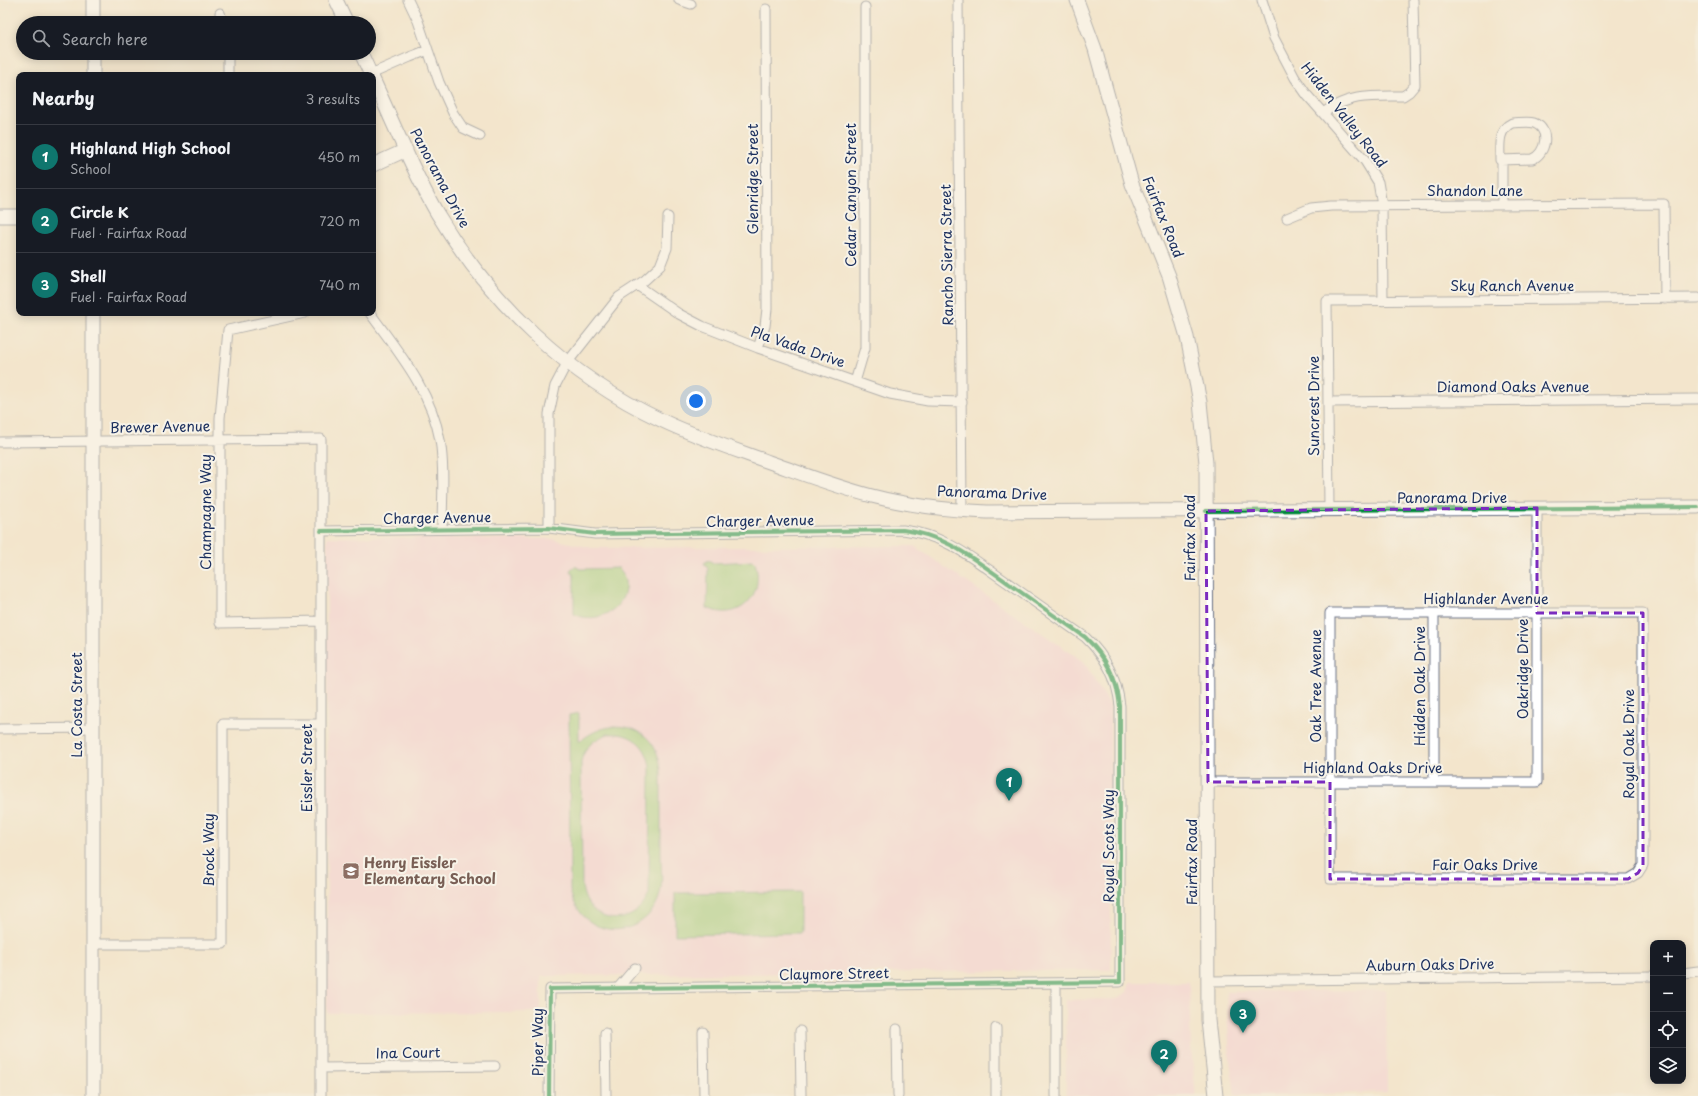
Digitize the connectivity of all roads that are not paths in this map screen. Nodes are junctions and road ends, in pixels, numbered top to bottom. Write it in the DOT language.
graph roads {
  1 [pos="93,0"];
  2 [pos="336,0"];
  3 [pos="408,0"];
  4 [pos="679,0"];
  5 [pos="958,0"];
  6 [pos="1077,0"];
  7 [pos="1262,0"];
  8 [pos="1412,0"];
  9 [pos="691,4"];
  10 [pos="865,7"];
  11 [pos="766,9"];
  12 [pos="220,13"];
  13 [pos="93,16"];
  14 [pos="221,16"];
  15 [pos="344,16"];
  16 [pos="428,50"];
  17 [pos="93,60"];
  18 [pos="228,60"];
  19 [pos="364,60"];
  20 [pos="93,72"];
  21 [pos="228,72"];
  22 [pos="370,72"];
  23 [pos="376,74"];
  24 [pos="376,85"];
  25 [pos="1323,114"];
  26 [pos="480,136"];
  27 [pos="406,150"];
  28 [pos="1502,160"];
  29 [pos="376,164"];
  30 [pos="1382,205"];
  31 [pos="1502,205"];
  32 [pos="0,216"];
  33 [pos="16,216"];
  34 [pos="668,217"];
  35 [pos="1287,218"];
  36 [pos="637,285"];
  37 [pos="1698,298"];
  38 [pos="1665,299"];
  39 [pos="1327,301"];
  40 [pos="1383,301"];
  41 [pos="93,316"];
  42 [pos="291,316"];
  43 [pos="372,316"];
  44 [pos="758,348"];
  45 [pos="567,362"];
  46 [pos="855,382"];
  47 [pos="1698,399"];
  48 [pos="962,402"];
  49 [pos="1328,402"];
  50 [pos="321,439"];
  51 [pos="220,440"];
  52 [pos="0,442"];
  53 [pos="93,442"];
  54 [pos="1698,507"];
  55 [pos="1537,508"];
  56 [pos="1206,510"];
  57 [pos="1329,510"];
  58 [pos="962,511"];
  59 [pos="549,528"];
  60 [pos="442,529"];
  61 [pos="321,531"];
  62 [pos="1330,613"];
  63 [pos="1434,613"];
  64 [pos="1537,613"];
  65 [pos="1643,613"];
  66 [pos="321,621"];
  67 [pos="1120,710"];
  68 [pos="321,724"];
  69 [pos="93,728"];
  70 [pos="0,729"];
  71 [pos="1208,782"];
  72 [pos="1330,782"];
  73 [pos="1434,782"];
  74 [pos="1537,782"];
  75 [pos="1638,873"];
  76 [pos="1330,879"];
  77 [pos="93,944"];
  78 [pos="635,968"];
  79 [pos="1698,971"];
  80 [pos="1686,973"];
  81 [pos="1650,976"];
  82 [pos="1208,981"];
  83 [pos="1120,982"];
  84 [pos="1056,983"];
  85 [pos="618,988"];
  86 [pos="550,989"];
  87 [pos="996,1028"];
  88 [pos="897,1029"];
  89 [pos="800,1031"];
  90 [pos="703,1032"];
  91 [pos="605,1033"];
  92 [pos="495,1066"];
  93 [pos="321,1068"];
  94 [pos="93,1096"];
  95 [pos="321,1096"];
  96 [pos="550,1096"];
  97 [pos="606,1096"];
  98 [pos="704,1096"];
  99 [pos="801,1096"];
  100 [pos="898,1096"];
  101 [pos="996,1096"];
  102 [pos="1056,1096"];
  103 [pos="1216,1096"];
  1 -- 13 [label="street"];
  2 -- 15 [label="street"];
  3 -- 16 [label="street"];
  4 -- 9 [label="street"];
  5 -- 48 [label="street, Rancho Sierra Street"];
  6 -- 56 [label="street, Fairfax Road"];
  7 -- 25 [label="street, Hidden Valley Road"];
  8 -- 25 [label="street"];
  10 -- 46 [label="street, Cedar Canyon Street"];
  11 -- 44 [label="street, Glenridge Street"];
  12 -- 14 [label="street"];
  16 -- 23 [label="street"];
  16 -- 26 [label="street"];
  17 -- 20 [label="street"];
  18 -- 21 [label="street"];
  19 -- 22 [label="street, Panorama Drive"];
  24 -- 27 [label="street, Panorama Drive"];
  25 -- 30 [label="street, Hidden Valley Road"];
  27 -- 29 [label="street"];
  27 -- 45 [label="street, Panorama Drive"];
  28 -- 28 [label="street"];
  28 -- 31 [label="street"];
  30 -- 31 [label="street, Shandon Lane"];
  30 -- 35 [label="street, Shandon Lane"];
  30 -- 40 [label="street, Hidden Valley Road"];
  31 -- 38 [label="street, Shandon Lane"];
  32 -- 33 [label="street"];
  34 -- 36 [label="street"];
  36 -- 44 [label="street, Pla Vada Drive"];
  36 -- 45 [label="street"];
  37 -- 38 [label="street, Sky Ranch Avenue"];
  38 -- 40 [label="street, Sky Ranch Avenue"];
  39 -- 40 [label="street, Sky Ranch Avenue"];
  39 -- 49 [label="street, Suncrest Drive"];
  41 -- 53 [label="street, La Costa Street"];
  42 -- 51 [label="street, Champagne Way"];
  43 -- 60 [label="street"];
  44 -- 46 [label="street, Pla Vada Drive"];
  45 -- 58 [label="street, Panorama Drive"];
  45 -- 59 [label="street"];
  46 -- 48 [label="street, Pla Vada Drive"];
  47 -- 49 [label="street, Diamond Oaks Avenue"];
  48 -- 58 [label="street, Rancho Sierra Street"];
  49 -- 57 [label="street, Suncrest Drive"];
  50 -- 51 [label="street, Brewer Avenue"];
  50 -- 61 [label="street, Eissler Street"];
  51 -- 53 [label="street, Brewer Avenue"];
  51 -- 66 [label="street, Champagne Way"];
  52 -- 53 [label="street, Brewer Avenue"];
  53 -- 69 [label="street, La Costa Street"];
  54 -- 55 [label="street, Panorama Drive"];
  55 -- 57 [label="street, Panorama Drive"];
  55 -- 64 [label="street, Oakridge Drive"];
  56 -- 57 [label="street, Panorama Drive"];
  56 -- 58 [label="street, Panorama Drive"];
  56 -- 71 [label="street, Fairfax Road"];
  59 -- 60 [label="street, Charger Avenue"];
  59 -- 67 [label="street, Charger Avenue"];
  60 -- 61 [label="street, Charger Avenue"];
  61 -- 66 [label="street, Eissler Street"];
  62 -- 63 [label="street, Highlander Avenue"];
  62 -- 72 [label="street, Oak Tree Avenue"];
  63 -- 64 [label="street, Highlander Avenue"];
  63 -- 73 [label="street, Hidden Oak Drive"];
  64 -- 65 [label="street, Highlander Avenue"];
  64 -- 74 [label="street, Oakridge Drive"];
  65 -- 75 [label="street, Royal Oak Drive"];
  66 -- 68 [label="street, Eissler Street"];
  67 -- 83 [label="street, Royal Scots Way"];
  68 -- 77 [label="street, Brock Way"];
  68 -- 93 [label="street, Eissler Street"];
  69 -- 70 [label="street"];
  69 -- 77 [label="street, La Costa Street"];
  71 -- 72 [label="street, Highland Oaks Drive"];
  71 -- 82 [label="street, Fairfax Road"];
  72 -- 73 [label="street, Highland Oaks Drive"];
  72 -- 76 [label="street, Oak Tree Avenue"];
  73 -- 74 [label="street, Highland Oaks Drive"];
  75 -- 76 [label="street, Fair Oaks Drive"];
  77 -- 94 [label="street, La Costa Street"];
  78 -- 85 [label="street"];
  79 -- 80 [label="street"];
  81 -- 82 [label="street, Auburn Oaks Drive"];
  82 -- 103 [label="street, Fairfax Road"];
  83 -- 84 [label="street, Claymore Street"];
  84 -- 85 [label="street, Claymore Street"];
  84 -- 102 [label="street"];
  85 -- 86 [label="street, Claymore Street"];
  86 -- 96 [label="street, Piper Way"];
  87 -- 101 [label="street"];
  88 -- 100 [label="street"];
  89 -- 99 [label="street"];
  90 -- 98 [label="street"];
  91 -- 97 [label="street"];
  92 -- 93 [label="street, Ina Court"];
  93 -- 95 [label="street, Eissler Street"];
}
